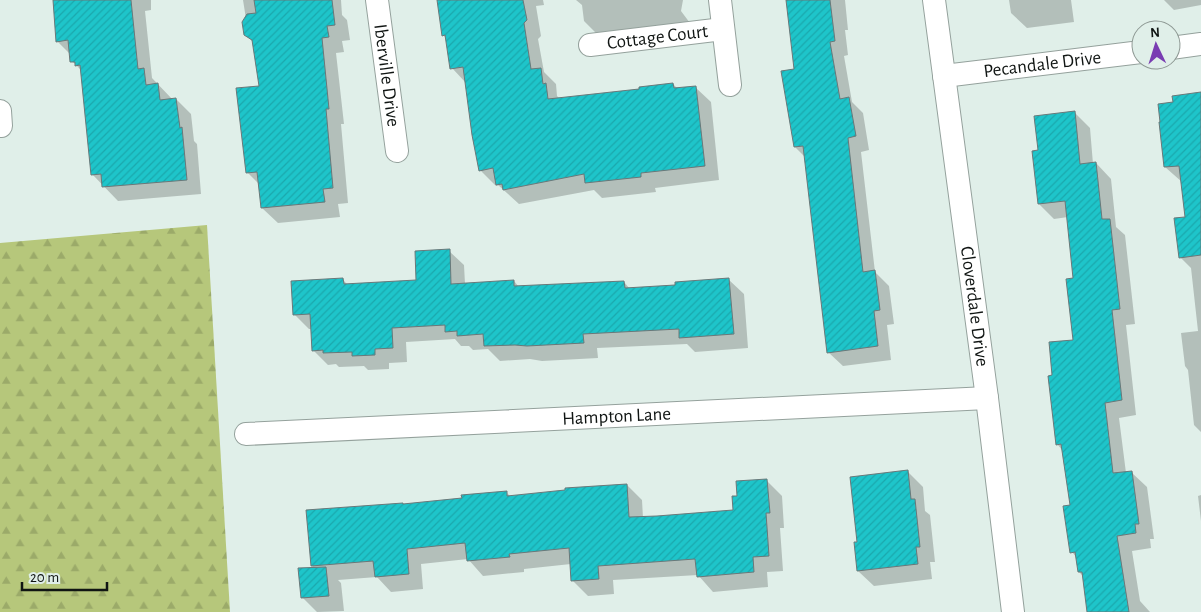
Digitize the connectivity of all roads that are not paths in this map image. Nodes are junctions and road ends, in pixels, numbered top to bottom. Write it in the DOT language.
graph roads {
  1 [pos="378,0"];
  2 [pos="720,0"];
  3 [pos="934,0"];
  4 [pos="723,29"];
  5 [pos="1201,44"];
  6 [pos="590,45"];
  7 [pos="1181,47"];
  8 [pos="1131,53"];
  9 [pos="944,76"];
  10 [pos="730,85"];
  11 [pos="397,151"];
  12 [pos="987,398"];
  13 [pos="246,434"];
  14 [pos="1012,612"];
  1 -- 11 [label="street, Iberville Drive"];
  2 -- 4 [label="street, Cottage Court"];
  3 -- 9 [label="street, Cloverdale Drive"];
  4 -- 6 [label="street, Cottage Court"];
  4 -- 10 [label="street, Cottage Court"];
  5 -- 7 [label="street"];
  8 -- 9 [label="street, Pecandale Drive"];
  9 -- 12 [label="street, Cloverdale Drive"];
  12 -- 13 [label="street, Hampton Lane"];
  12 -- 14 [label="street, Cloverdale Drive"];
}
